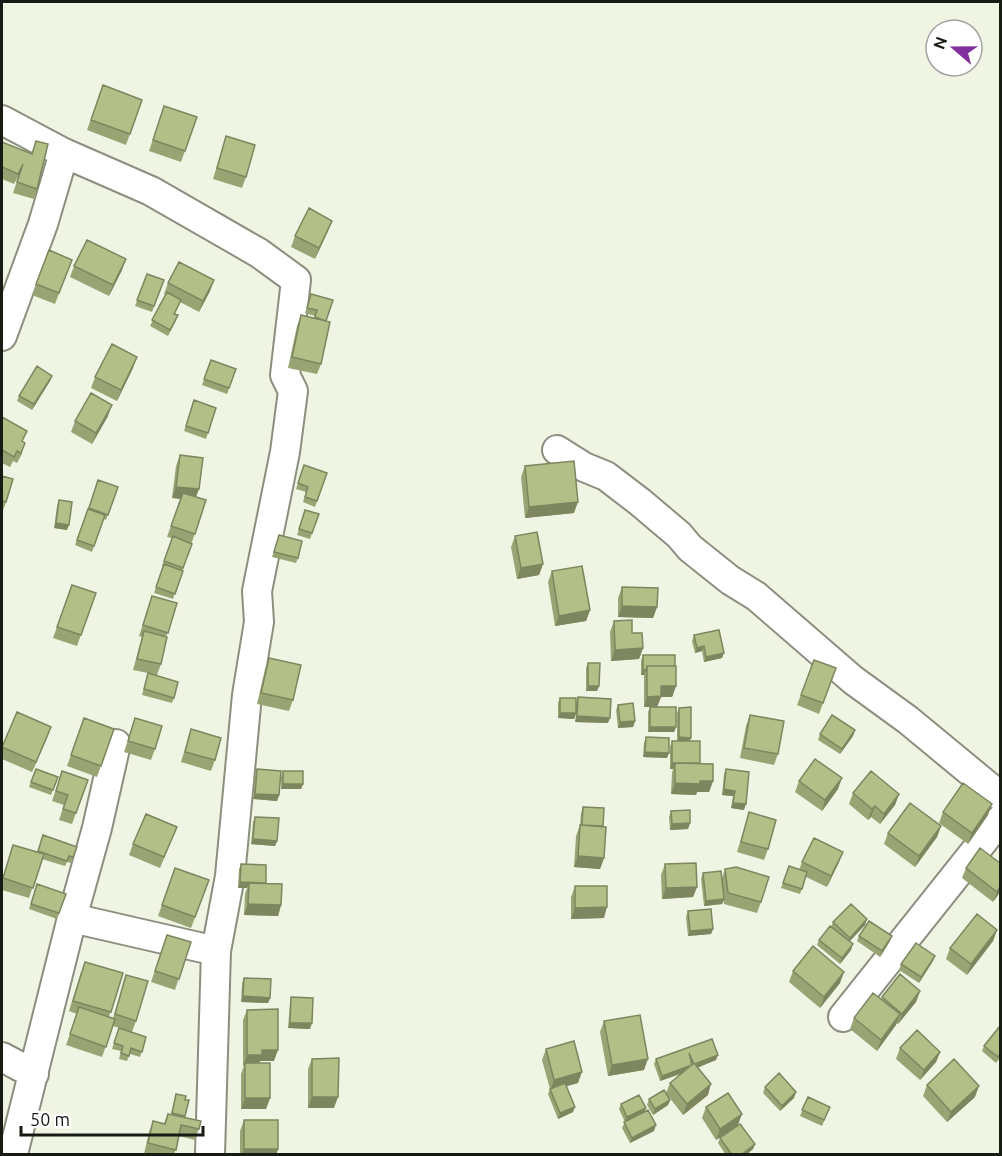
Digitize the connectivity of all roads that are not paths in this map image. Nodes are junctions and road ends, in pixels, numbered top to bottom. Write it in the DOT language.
graph roads {
  1 [pos="2,120"];
  2 [pos="63,153"];
  3 [pos="2,336"];
  4 [pos="557,450"];
  5 [pos="116,744"];
  6 [pos="1000,796"];
  7 [pos="1000,820"];
  8 [pos="72,918"];
  9 [pos="216,951"];
  10 [pos="843,1017"];
  11 [pos="2,1057"];
  12 [pos="34,1074"];
  13 [pos="13,1155"];
  14 [pos="210,1155"];
  1 -- 2 [label="street"];
  2 -- 3 [label="street"];
  2 -- 9 [label="street"];
  4 -- 6 [label="street"];
  5 -- 8 [label="street"];
  7 -- 10 [label="street"];
  8 -- 9 [label="street"];
  8 -- 12 [label="street"];
  9 -- 14 [label="street"];
  11 -- 12 [label="street"];
  12 -- 13 [label="street"];
}
